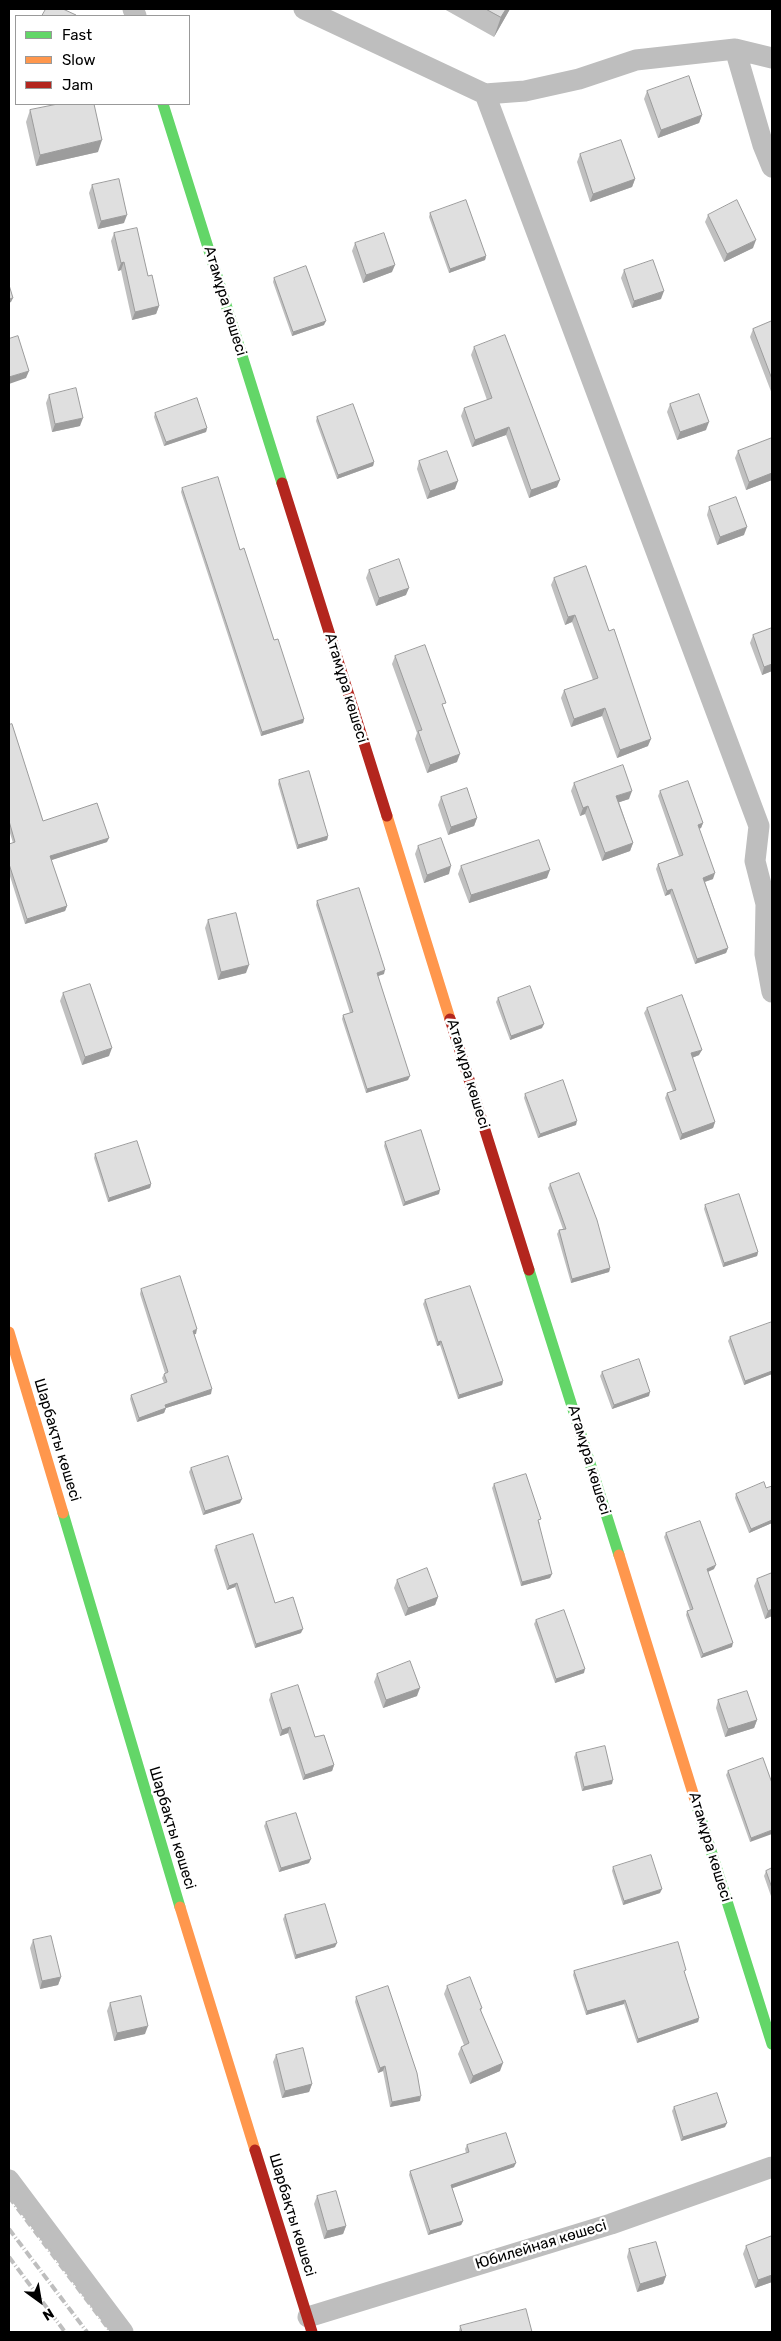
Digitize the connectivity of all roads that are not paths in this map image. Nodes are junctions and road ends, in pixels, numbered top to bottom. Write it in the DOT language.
graph roads {
  1 [pos="304,9"];
  2 [pos="735,49"];
  3 [pos="772,58"];
  4 [pos="485,94"];
  5 [pos="163,105"];
  6 [pos="772,167"];
  7 [pos="772,992"];
  8 [pos="9,1332"];
  9 [pos="772,2044"];
  10 [pos="772,2167"];
  11 [pos="9,2180"];
  12 [pos="310,2324"];
  13 [pos="123,2332"];
  1 -- 4 [label="street"];
  2 -- 3 [label="street"];
  2 -- 4 [label="street"];
  2 -- 6 [label="street"];
  4 -- 7 [label="street"];
  5 -- 9 [label="street, Атамұра көшесі"];
  8 -- 12 [label="street, Шарбақты көшесі"];
  10 -- 12 [label="street, Юбилейная көшесі"];
  11 -- 13 [label="street"];
}
